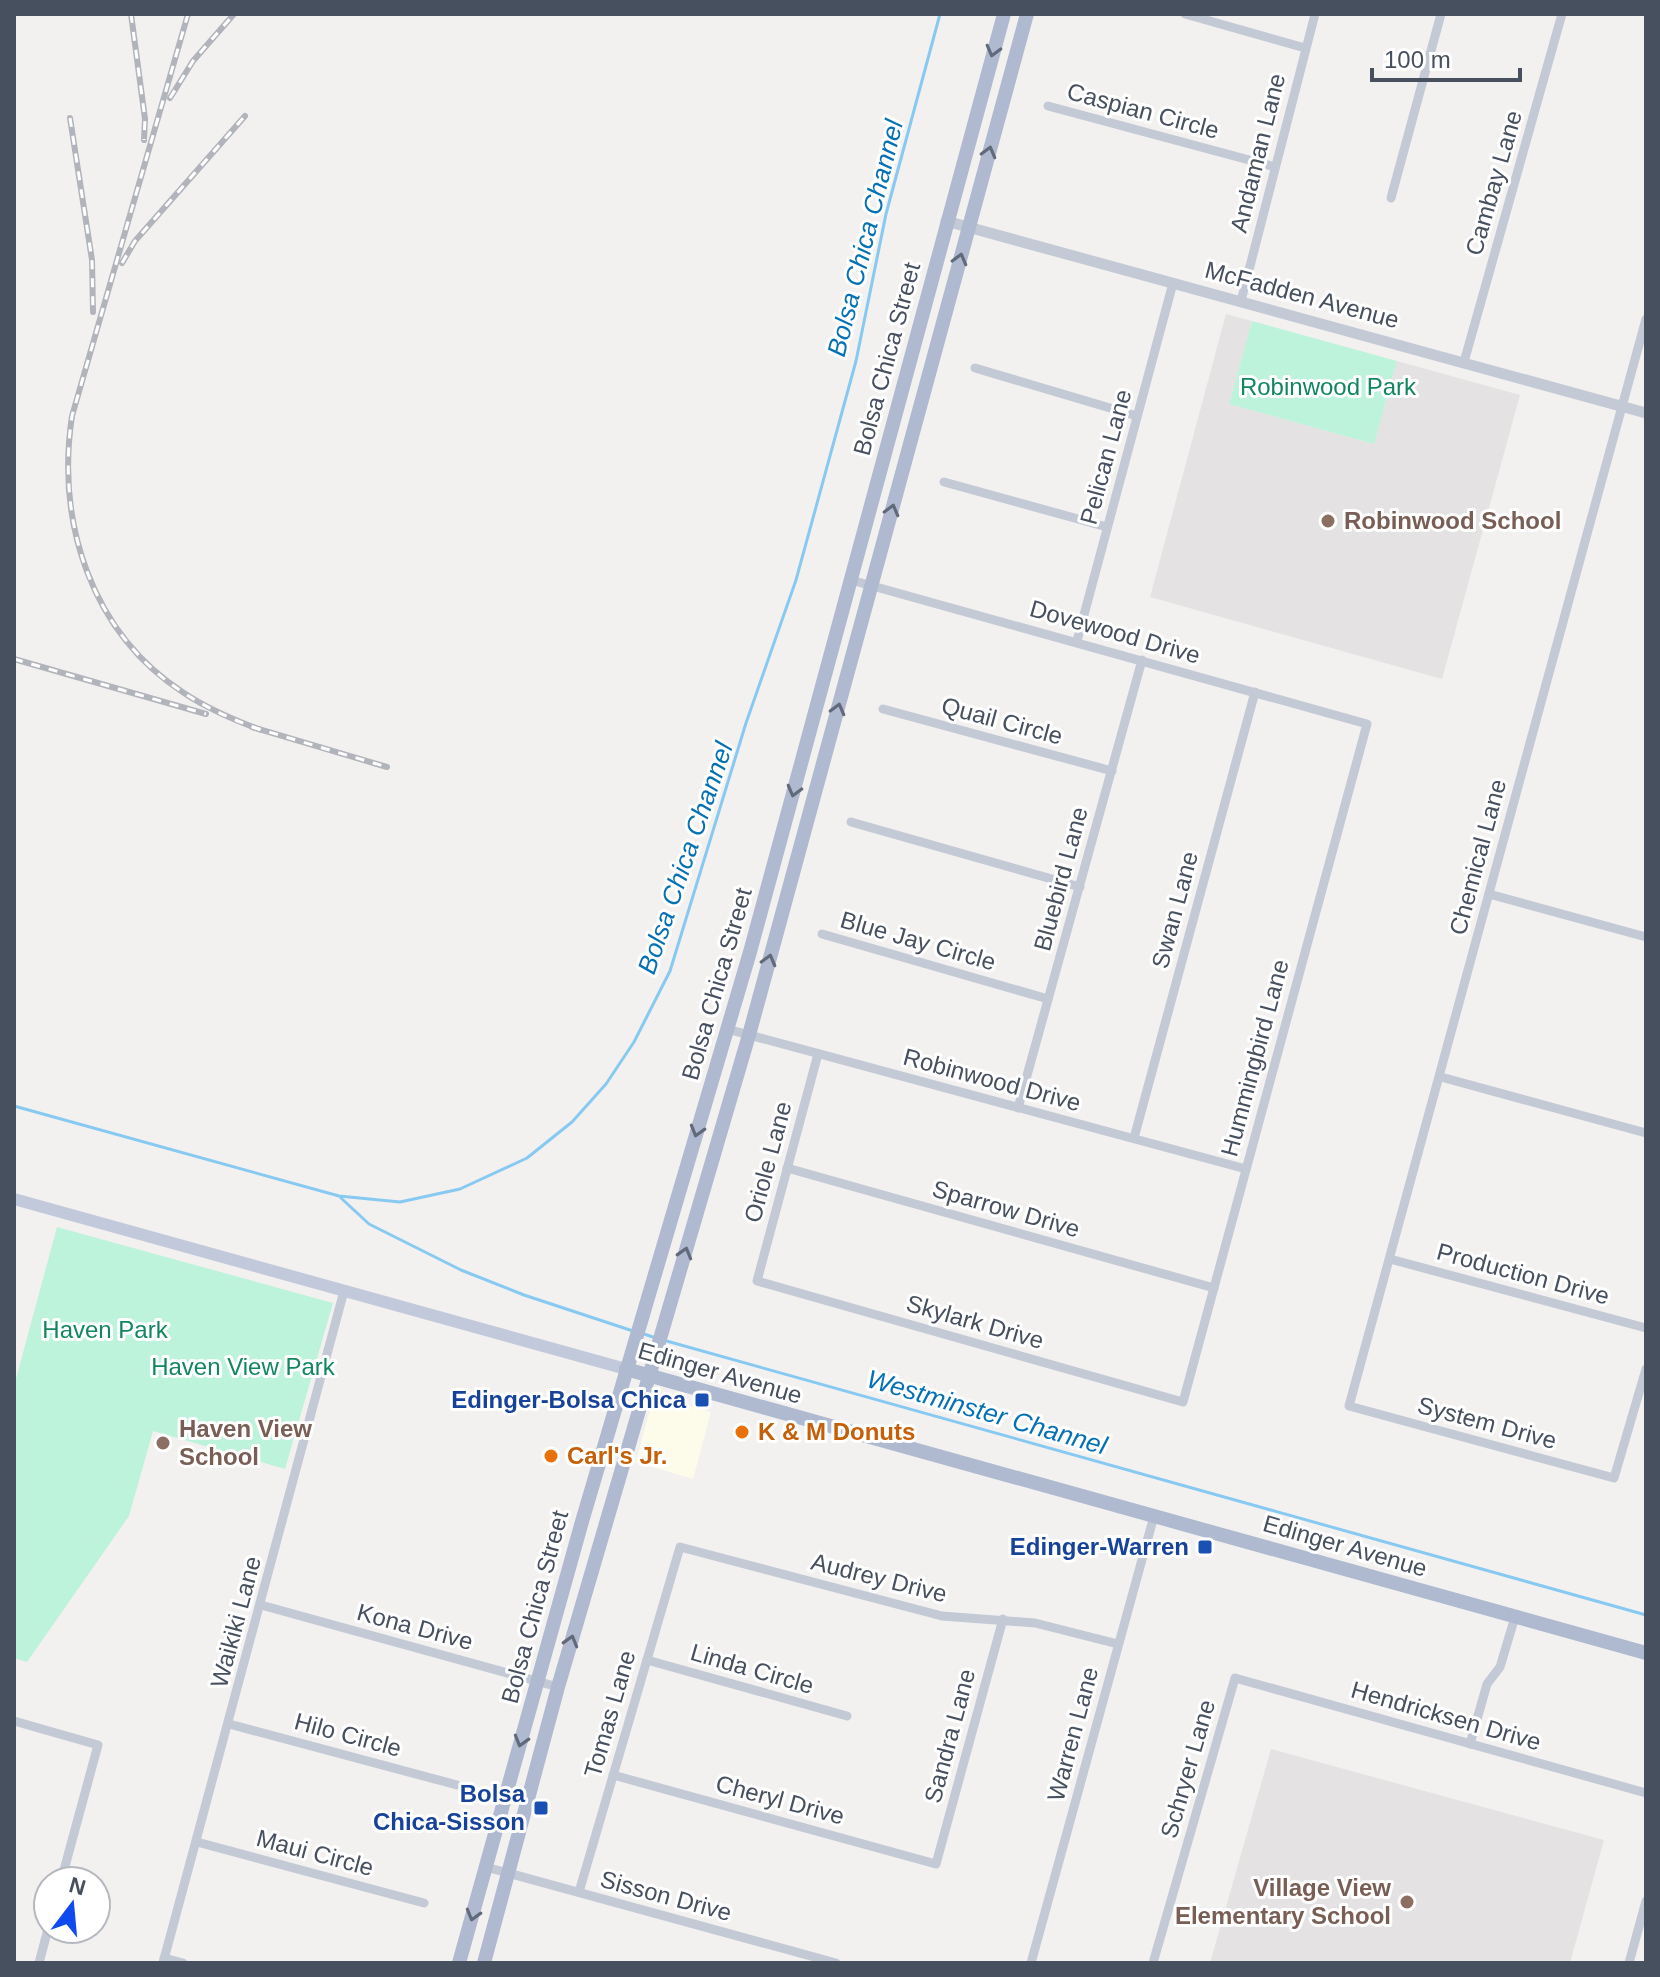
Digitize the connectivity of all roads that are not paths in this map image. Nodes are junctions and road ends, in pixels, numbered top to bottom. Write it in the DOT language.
graph roads {
  1 [pos="1004,14"];
  2 [pos="1027,14"];
  3 [pos="1185,14"];
  4 [pos="1315,14"];
  5 [pos="1441,14"];
  6 [pos="1562,14"];
  7 [pos="1305,48"];
  8 [pos="1048,106"];
  9 [pos="1275,167"];
  10 [pos="1391,198"];
  11 [pos="946,221"];
  12 [pos="969,227"];
  13 [pos="1173,283"];
  14 [pos="1241,301"];
  15 [pos="1646,319"];
  16 [pos="1464,362"];
  17 [pos="975,368"];
  18 [pos="1622,406"];
  19 [pos="1646,413"];
  20 [pos="1137,416"];
  21 [pos="944,482"];
  22 [pos="1107,527"];
  23 [pos="851,580"];
  24 [pos="872,585"];
  25 [pos="1077,641"];
  26 [pos="1142,660"];
  27 [pos="1255,692"];
  28 [pos="883,709"];
  29 [pos="1367,724"];
  30 [pos="1112,771"];
  31 [pos="851,822"];
  32 [pos="1080,887"];
  33 [pos="1489,894"];
  34 [pos="822,934"];
  35 [pos="1646,937"];
  36 [pos="1048,999"];
  37 [pos="727,1029"];
  38 [pos="749,1035"];
  39 [pos="818,1054"];
  40 [pos="1441,1077"];
  41 [pos="1018,1108"];
  42 [pos="1646,1133"];
  43 [pos="1134,1138"];
  44 [pos="787,1168"];
  45 [pos="1246,1169"];
  46 [pos="14,1199"];
  47 [pos="1390,1259"];
  48 [pos="757,1281"];
  49 [pos="1214,1288"];
  50 [pos="344,1291"];
  51 [pos="1646,1328"];
  52 [pos="626,1369"];
  53 [pos="1646,1369"];
  54 [pos="649,1376"];
  55 [pos="1183,1402"];
  56 [pos="1349,1406"];
  57 [pos="1154,1516"];
  58 [pos="581,1525"];
  59 [pos="603,1531"];
  60 [pos="680,1547"];
  61 [pos="261,1605"];
  62 [pos="1515,1617"];
  63 [pos="1003,1619"];
  64 [pos="1118,1644"];
  65 [pos="1646,1653"];
  66 [pos="647,1660"];
  67 [pos="1235,1678"];
  68 [pos="538,1682"];
  69 [pos="558,1687"];
  70 [pos="847,1716"];
  71 [pos="14,1721"];
  72 [pos="229,1724"];
  73 [pos="1470,1744"];
  74 [pos="613,1775"];
  75 [pos="457,1785"];
  76 [pos="1646,1793"];
  77 [pos="197,1842"];
  78 [pos="936,1864"];
  79 [pos="65,1865"];
  80 [pos="486,1867"];
  81 [pos="509,1873"];
  82 [pos="579,1892"];
  83 [pos="1646,1901"];
  84 [pos="424,1903"];
  85 [pos="164,1960"];
  86 [pos="183,1963"];
  87 [pos="459,1963"];
  88 [pos="484,1963"];
  89 [pos="836,1963"];
  90 [pos="1031,1963"];
  91 [pos="1153,1963"];
  92 [pos="1629,1963"];
  1 -- 11 [label="main road, Bolsa Chica Street, one-way"];
  12 -- 2 [label="main road, Bolsa Chica Street, one-way"];
  3 -- 7 [label="street"];
  4 -- 7 [label="street, Andaman Lane"];
  5 -- 10 [label="street"];
  6 -- 16 [label="street, Cambay Lane"];
  7 -- 9 [label="street, Andaman Lane"];
  8 -- 9 [label="street, Caspian Circle"];
  9 -- 14 [label="street, Andaman Lane"];
  11 -- 12 [label="street, McFadden Avenue"];
  11 -- 23 [label="main road, Bolsa Chica Street"];
  12 -- 13 [label="street, McFadden Avenue"];
  24 -- 12 [label="main road, Bolsa Chica Street, one-way"];
  13 -- 14 [label="street, McFadden Avenue"];
  13 -- 20 [label="street, Pelican Lane"];
  14 -- 16 [label="street, McFadden Avenue"];
  15 -- 18 [label="street, Chemical Lane"];
  16 -- 18 [label="street, McFadden Avenue"];
  17 -- 20 [label="street"];
  18 -- 19 [label="street, McFadden Avenue"];
  18 -- 33 [label="street, Chemical Lane"];
  20 -- 22 [label="street, Pelican Lane"];
  21 -- 22 [label="street"];
  22 -- 25 [label="street, Pelican Lane"];
  23 -- 24 [label="street, Dovewood Drive"];
  23 -- 37 [label="main road, Bolsa Chica Street, one-way"];
  24 -- 25 [label="street, Dovewood Drive"];
  38 -- 24 [label="main road, Bolsa Chica Street, one-way"];
  25 -- 26 [label="street, Dovewood Drive"];
  26 -- 27 [label="street, Dovewood Drive"];
  26 -- 30 [label="street, Bluebird Lane"];
  27 -- 29 [label="street, Dovewood Drive"];
  27 -- 43 [label="street, Swan Lane"];
  28 -- 30 [label="street, Quail Circle"];
  29 -- 45 [label="street, Hummingbird Lane"];
  30 -- 32 [label="street, Bluebird Lane"];
  31 -- 32 [label="street"];
  32 -- 36 [label="street, Bluebird Lane"];
  33 -- 35 [label="street"];
  33 -- 40 [label="street, Chemical Lane"];
  34 -- 36 [label="street, Blue Jay Circle"];
  36 -- 41 [label="street, Bluebird Lane"];
  37 -- 38 [label="street, Robinwood Drive"];
  37 -- 52 [label="main road, Bolsa Chica Street, one-way"];
  38 -- 39 [label="street, Robinwood Drive"];
  54 -- 38 [label="main road, Bolsa Chica Street, one-way"];
  39 -- 41 [label="street, Robinwood Drive"];
  39 -- 44 [label="street, Oriole Lane"];
  40 -- 42 [label="street"];
  40 -- 47 [label="street, Chemical Lane"];
  41 -- 43 [label="street, Robinwood Drive"];
  43 -- 45 [label="street, Robinwood Drive"];
  44 -- 48 [label="street, Oriole Lane"];
  44 -- 49 [label="street, Sparrow Drive"];
  45 -- 49 [label="street, Hummingbird Lane"];
  46 -- 50 [label="main road, Edinger Avenue"];
  47 -- 51 [label="street, Production Drive"];
  47 -- 56 [label="street, Chemical Lane"];
  48 -- 55 [label="street, Skylark Drive"];
  49 -- 55 [label="street, Hummingbird Lane"];
  50 -- 52 [label="main road, Edinger Avenue"];
  50 -- 61 [label="street, Waikiki Lane"];
  52 -- 54 [label="main road, Edinger Avenue"];
  52 -- 58 [label="main road, Bolsa Chica Street"];
  53 -- 56 [label="street, System Drive"];
  54 -- 57 [label="main road, Edinger Avenue"];
  54 -- 59 [label="main road, Bolsa Chica Street"];
  57 -- 62 [label="main road, Edinger Avenue"];
  57 -- 64 [label="street, Warren Lane"];
  58 -- 59 [label="main road"];
  58 -- 68 [label="main road, Bolsa Chica Street"];
  69 -- 59 [label="main road, Bolsa Chica Street, one-way"];
  60 -- 63 [label="street, Audrey Drive"];
  60 -- 66 [label="street, Tomas Lane"];
  61 -- 68 [label="street, Kona Drive"];
  61 -- 72 [label="street, Waikiki Lane"];
  62 -- 65 [label="main road, Edinger Avenue"];
  62 -- 73 [label="street"];
  63 -- 64 [label="street, Audrey Drive"];
  63 -- 78 [label="street, Sandra Lane"];
  64 -- 90 [label="street, Warren Lane"];
  66 -- 70 [label="street, Linda Circle"];
  66 -- 74 [label="street, Tomas Lane"];
  67 -- 73 [label="street, Hendricksen Drive"];
  67 -- 91 [label="street, Schryer Lane"];
  68 -- 69 [label="street, Kona Drive"];
  68 -- 80 [label="main road, Bolsa Chica Street, one-way"];
  69 -- 81 [label="main road, Bolsa Chica Street"];
  71 -- 79 [label="street"];
  72 -- 75 [label="street, Hilo Circle"];
  72 -- 77 [label="street, Waikiki Lane"];
  73 -- 76 [label="street, Hendricksen Drive"];
  74 -- 78 [label="street, Cheryl Drive"];
  74 -- 82 [label="street, Tomas Lane"];
  77 -- 84 [label="street, Maui Circle"];
  77 -- 85 [label="street, Waikiki Lane"];
  80 -- 81 [label="street, Sisson Drive"];
  80 -- 87 [label="main road, Bolsa Chica Street, one-way"];
  81 -- 82 [label="street, Sisson Drive"];
  81 -- 88 [label="main road, Bolsa Chica Street"];
  82 -- 89 [label="street, Sisson Drive"];
  83 -- 92 [label="street"];
  85 -- 86 [label="street"];
}
